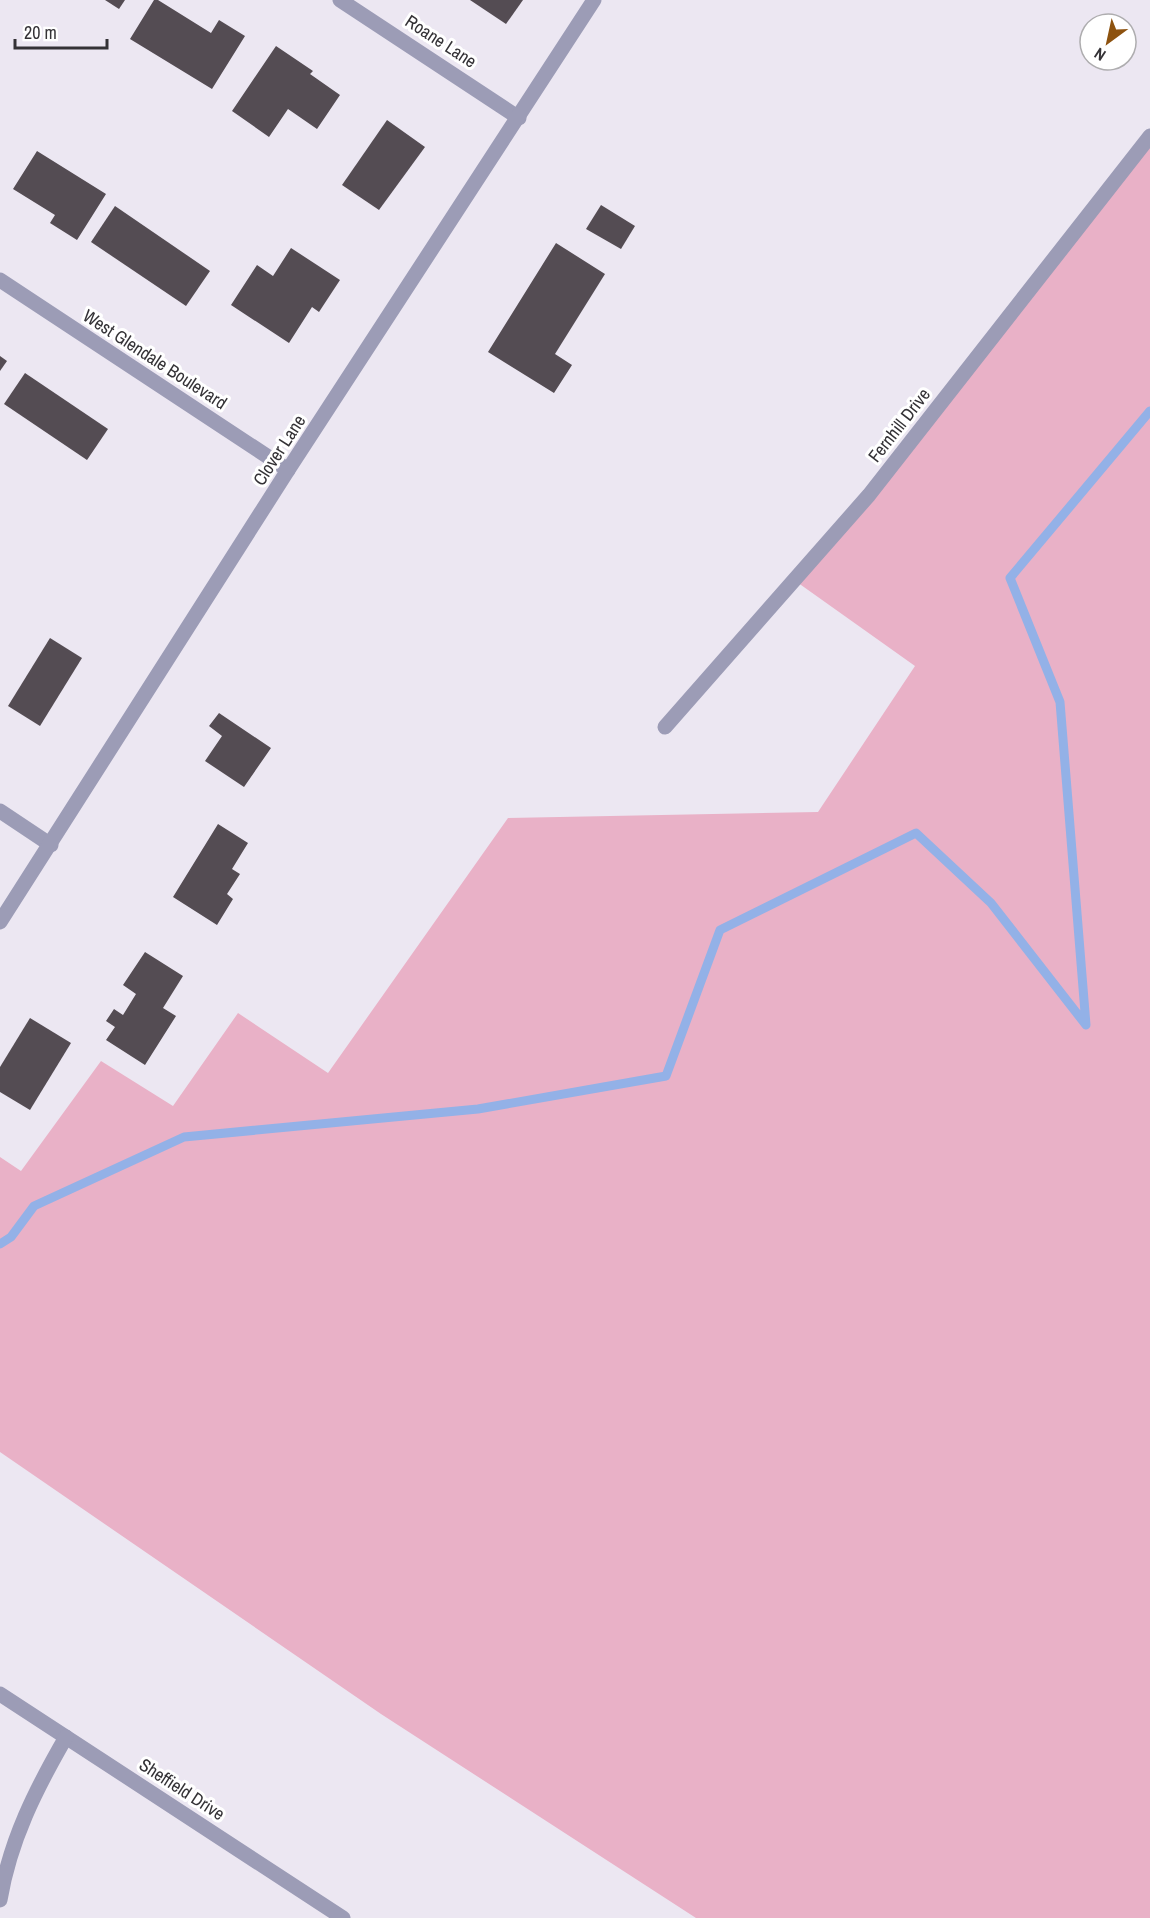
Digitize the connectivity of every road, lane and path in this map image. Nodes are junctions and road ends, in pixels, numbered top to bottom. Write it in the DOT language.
graph roads {
  1 [pos="340,0"];
  2 [pos="594,0"];
  3 [pos="519,118"];
  4 [pos="1150,136"];
  5 [pos="0,280"];
  6 [pos="288,470"];
  7 [pos="665,727"];
  8 [pos="0,811"];
  9 [pos="51,845"];
  10 [pos="0,922"];
  11 [pos="0,1694"];
  12 [pos="66,1737"];
  13 [pos="0,1900"];
  14 [pos="343,1918"];
  1 -- 3 [label="street, Roane Lane"];
  2 -- 3 [label="street, Clover Lane"];
  3 -- 6 [label="street, Clover Lane"];
  4 -- 7 [label="street, Fernhill Drive"];
  5 -- 6 [label="street, West Glendale Boulevard"];
  6 -- 9 [label="street, Clover Lane"];
  8 -- 9 [label="street"];
  9 -- 10 [label="street, Clover Lane"];
  11 -- 12 [label="street, Sheffield Drive"];
  12 -- 13 [label="street"];
  12 -- 14 [label="street, Sheffield Drive"];
}
